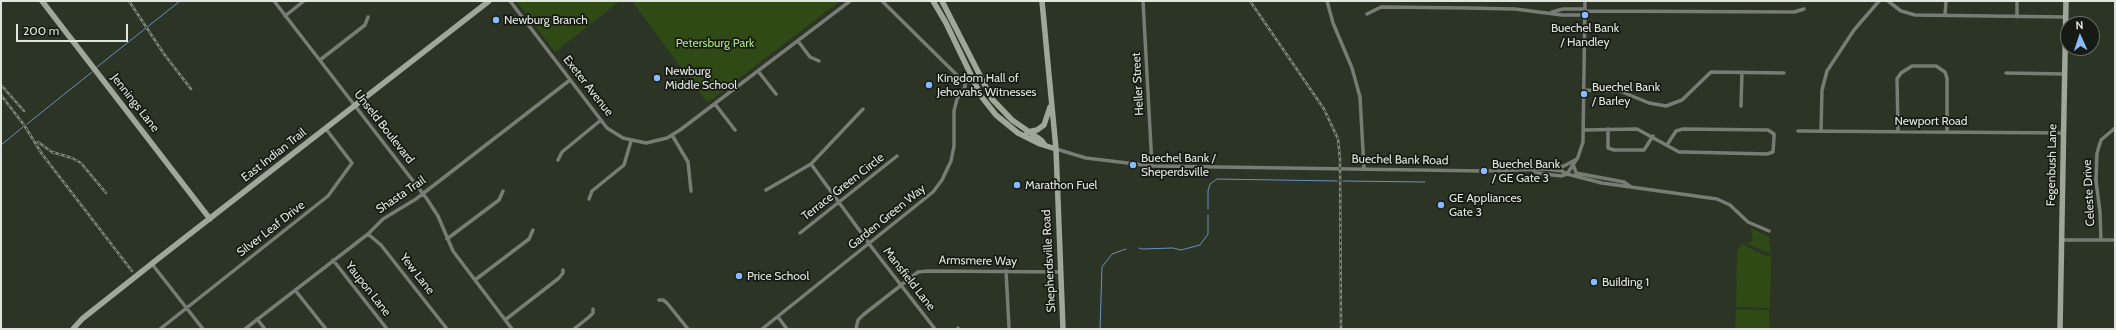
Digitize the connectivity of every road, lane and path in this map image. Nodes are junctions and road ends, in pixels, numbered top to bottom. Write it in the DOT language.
graph roads {
  1 [pos="42,1"];
  2 [pos="274,1"];
  3 [pos="304,1"];
  4 [pos="489,1"];
  5 [pos="510,1"];
  6 [pos="850,1"];
  7 [pos="882,1"];
  8 [pos="933,1"];
  9 [pos="942,1"];
  10 [pos="1042,1"];
  11 [pos="1143,1"];
  12 [pos="1327,1"];
  13 [pos="1585,1"];
  14 [pos="1879,1"];
  15 [pos="1888,1"];
  16 [pos="1946,1"];
  17 [pos="2017,1"];
  18 [pos="2066,1"];
  19 [pos="1804,9"];
  20 [pos="1585,12"];
  21 [pos="1549,13"];
  22 [pos="1367,14"];
  23 [pos="1945,15"];
  24 [pos="285,16"];
  25 [pos="2066,16"];
  26 [pos="368,17"];
  27 [pos="2017,17"];
  28 [pos="2060,18"];
  29 [pos="798,41"];
  30 [pos="2065,56"];
  31 [pos="320,60"];
  32 [pos="819,61"];
  33 [pos="758,71"];
  34 [pos="1742,72"];
  35 [pos="1784,73"];
  36 [pos="2006,74"];
  37 [pos="2065,74"];
  38 [pos="570,80"];
  39 [pos="1584,90"];
  40 [pos="776,94"];
  41 [pos="1051,101"];
  42 [pos="714,104"];
  43 [pos="355,105"];
  44 [pos="1741,106"];
  45 [pos="863,109"];
  46 [pos="601,120"];
  47 [pos="2115,128"];
  48 [pos="326,129"];
  49 [pos="1608,129"];
  50 [pos="734,130"];
  51 [pos="1584,130"];
  52 [pos="1798,131"];
  53 [pos="1821,131"];
  54 [pos="1898,131"];
  55 [pos="1947,131"];
  56 [pos="1027,132"];
  57 [pos="2064,133"];
  58 [pos="672,135"];
  59 [pos="1653,136"];
  60 [pos="631,141"];
  61 [pos="1045,145"];
  62 [pos="1667,145"];
  63 [pos="1056,149"];
  64 [pos="897,156"];
  65 [pos="1577,159"];
  66 [pos="558,160"];
  67 [pos="811,164"];
  68 [pos="1574,164"];
  69 [pos="1152,166"];
  70 [pos="1364,169"];
  71 [pos="1533,170"];
  72 [pos="1552,170"];
  73 [pos="1567,174"];
  74 [pos="1631,187"];
  75 [pos="766,190"];
  76 [pos="503,191"];
  77 [pos="691,191"];
  78 [pos="423,194"];
  79 [pos="589,199"];
  80 [pos="839,202"];
  81 [pos="210,219"];
  82 [pos="533,230"];
  83 [pos="1769,231"];
  84 [pos="800,233"];
  85 [pos="368,234"];
  86 [pos="447,238"];
  87 [pos="2062,240"];
  88 [pos="2101,240"];
  89 [pos="2115,240"];
  90 [pos="869,244"];
  91 [pos="333,260"];
  92 [pos="152,264"];
  93 [pos="563,270"];
  94 [pos="1006,271"];
  95 [pos="1060,272"];
  96 [pos="475,280"];
  97 [pos="900,285"];
  98 [pos="295,290"];
  99 [pos="659,300"];
  100 [pos="186,307"];
  101 [pos="593,309"];
  102 [pos="778,317"];
  103 [pos="258,319"];
  104 [pos="504,320"];
  105 [pos="1009,327"];
  106 [pos="73,329"];
  107 [pos="160,329"];
  108 [pos="203,329"];
  109 [pos="245,329"];
  110 [pos="265,329"];
  111 [pos="326,329"];
  112 [pos="387,329"];
  113 [pos="447,329"];
  114 [pos="512,329"];
  115 [pos="574,329"];
  116 [pos="688,329"];
  117 [pos="762,329"];
  118 [pos="787,329"];
  119 [pos="856,329"];
  120 [pos="935,329"];
  121 [pos="1063,329"];
  122 [pos="2060,329"];
  1 -- 81 [label="main road, Jennings Lane"];
  2 -- 24 [label="street, Unseld Boulevard"];
  3 -- 24 [label="street"];
  4 -- 43 [label="main road, East Indian Trail"];
  5 -- 38 [label="street, Exeter Avenue"];
  6 -- 29 [label="street, Exeter Avenue"];
  7 -- 90 [label="street, Garden Green Way"];
  8 -- 61 [label="main road"];
  9 -- 56 [label="main road"];
  10 -- 41 [label="main road, Shepherdsville Road"];
  11 -- 69 [label="street, Heller Street"];
  12 -- 70 [label="street"];
  13 -- 20 [label="street"];
  14 -- 53 [label="street"];
  15 -- 23 [label="street"];
  16 -- 23 [label="street"];
  17 -- 27 [label="street"];
  18 -- 25 [label="main road, Fegenbush Lane"];
  19 -- 20 [label="street"];
  20 -- 21 [label="street"];
  20 -- 21 [label="street"];
  20 -- 39 [label="street"];
  21 -- 22 [label="street"];
  23 -- 27 [label="street"];
  24 -- 31 [label="street, Unseld Boulevard"];
  26 -- 31 [label="street"];
  27 -- 28 [label="street"];
  29 -- 32 [label="street"];
  29 -- 33 [label="street, Exeter Avenue"];
  30 -- 37 [label="main road, Fegenbush Lane"];
  31 -- 43 [label="street, Unseld Boulevard"];
  33 -- 40 [label="street"];
  33 -- 42 [label="street, Exeter Avenue"];
  34 -- 35 [label="street"];
  34 -- 39 [label="street"];
  34 -- 44 [label="street"];
  36 -- 37 [label="street"];
  37 -- 57 [label="main road, Fegenbush Lane"];
  38 -- 46 [label="street, Exeter Avenue"];
  38 -- 78 [label="street, Shasta Trail"];
  39 -- 51 [label="street"];
  41 -- 56 [label="main road"];
  41 -- 63 [label="main road, Shepherdsville Road"];
  42 -- 50 [label="street"];
  42 -- 58 [label="street, Exeter Avenue"];
  43 -- 48 [label="main road, East Indian Trail"];
  43 -- 78 [label="street, Unseld Boulevard"];
  45 -- 67 [label="street"];
  46 -- 60 [label="street, Exeter Avenue"];
  46 -- 66 [label="street"];
  47 -- 88 [label="street, Celeste Drive"];
  48 -- 81 [label="main road, East Indian Trail"];
  48 -- 100 [label="street, Silver Leaf Drive"];
  49 -- 51 [label="street"];
  49 -- 59 [label="street"];
  49 -- 59 [label="street"];
  51 -- 65 [label="street"];
  52 -- 53 [label="street, Newport Road"];
  53 -- 54 [label="street, Newport Road"];
  54 -- 55 [label="street, Newport Road"];
  54 -- 55 [label="street"];
  55 -- 57 [label="street, Newport Road"];
  56 -- 61 [label="main road"];
  57 -- 87 [label="main road, Fegenbush Lane"];
  58 -- 60 [label="street, Exeter Avenue"];
  58 -- 77 [label="street"];
  59 -- 62 [label="street"];
  60 -- 79 [label="street"];
  61 -- 63 [label="main road"];
  62 -- 62 [label="street"];
  63 -- 69 [label="street, Buechel Bank Road"];
  63 -- 95 [label="main road, Shepherdsville Road"];
  64 -- 80 [label="street, Terrace Green Circle"];
  65 -- 68 [label="street"];
  65 -- 72 [label="street"];
  67 -- 75 [label="street"];
  67 -- 80 [label="street, Mansfield Lane"];
  68 -- 73 [label="street"];
  68 -- 74 [label="street"];
  69 -- 70 [label="street, Buechel Bank Road"];
  70 -- 71 [label="street, Buechel Bank Road"];
  71 -- 72 [label="street, Buechel Bank Road"];
  71 -- 73 [label="street"];
  72 -- 73 [label="street, Buechel Bank Road"];
  73 -- 74 [label="street, Buechel Bank Road"];
  74 -- 83 [label="street"];
  76 -- 86 [label="street"];
  78 -- 85 [label="street, Shasta Trail"];
  78 -- 86 [label="street, Unseld Boulevard"];
  80 -- 84 [label="street, Terrace Green Circle"];
  80 -- 90 [label="street, Mansfield Lane"];
  81 -- 92 [label="main road, East Indian Trail"];
  82 -- 96 [label="street"];
  85 -- 91 [label="street, Shasta Trail"];
  85 -- 113 [label="street, Yew Lane"];
  86 -- 96 [label="street, Unseld Boulevard"];
  87 -- 88 [label="street"];
  87 -- 122 [label="main road, Fegenbush Lane"];
  88 -- 89 [label="street"];
  90 -- 97 [label="street, Mansfield Lane"];
  90 -- 102 [label="street, Garden Green Way"];
  91 -- 98 [label="street, Shasta Trail"];
  91 -- 112 [label="street, Yaupon Lane"];
  92 -- 100 [label="street"];
  92 -- 106 [label="main road, East Indian Trail"];
  93 -- 104 [label="street"];
  94 -- 95 [label="street, Armsmere Way"];
  94 -- 97 [label="street, Armsmere Way"];
  94 -- 105 [label="street"];
  95 -- 121 [label="main road, Shepherdsville Road"];
  96 -- 104 [label="street, Unseld Boulevard"];
  97 -- 119 [label="street, Armsmere Way"];
  97 -- 120 [label="street, Mansfield Lane"];
  98 -- 103 [label="street, Shasta Trail"];
  98 -- 111 [label="street"];
  99 -- 116 [label="street"];
  100 -- 107 [label="street, Silver Leaf Drive"];
  100 -- 108 [label="street"];
  101 -- 115 [label="street"];
  102 -- 117 [label="street, Garden Green Way"];
  102 -- 118 [label="street"];
  103 -- 109 [label="street, Shasta Trail"];
  103 -- 110 [label="street"];
  104 -- 114 [label="street, Unseld Boulevard"];
}
